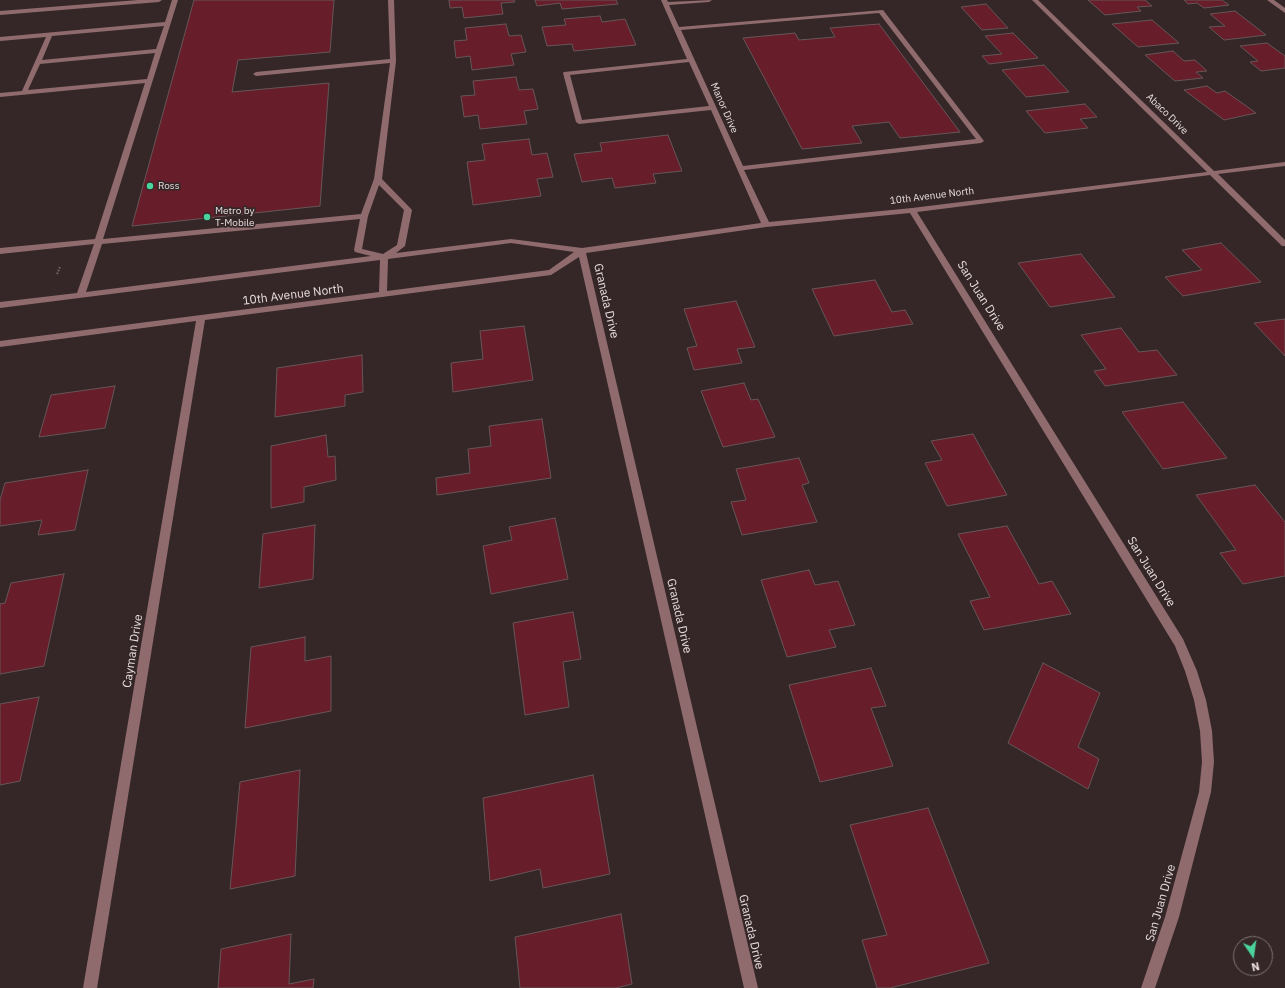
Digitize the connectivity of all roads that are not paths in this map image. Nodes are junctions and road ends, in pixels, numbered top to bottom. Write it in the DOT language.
graph roads {
  1 [pos="159,0"];
  2 [pos="175,0"];
  3 [pos="391,0"];
  4 [pos="709,0"];
  5 [pos="1035,0"];
  6 [pos="1270,0"];
  7 [pos="665,2"];
  8 [pos="1285,10"];
  9 [pos="0,14"];
  10 [pos="167,24"];
  11 [pos="677,29"];
  12 [pos="50,34"];
  13 [pos="0,39"];
  14 [pos="159,51"];
  15 [pos="691,60"];
  16 [pos="393,61"];
  17 [pos="38,62"];
  18 [pos="256,74"];
  19 [pos="149,81"];
  20 [pos="24,93"];
  21 [pos="0,95"];
  22 [pos="713,108"];
  23 [pos="1285,164"];
  24 [pos="740,168"];
  25 [pos="1213,173"];
  26 [pos="378,179"];
  27 [pos="912,210"];
  28 [pos="364,216"];
  29 [pos="766,225"];
  30 [pos="99,240"];
  31 [pos="1285,244"];
  32 [pos="582,250"];
  33 [pos="0,251"];
  34 [pos="384,257"];
  35 [pos="383,295"];
  36 [pos="80,296"];
  37 [pos="0,305"];
  38 [pos="202,318"];
  39 [pos="0,344"];
  40 [pos="90,988"];
  41 [pos="751,988"];
  42 [pos="1148,988"];
  1 -- 9 [label="street"];
  2 -- 10 [label="street"];
  3 -- 16 [label="street"];
  4 -- 7 [label="street"];
  5 -- 25 [label="street, Abaco Drive"];
  6 -- 8 [label="street"];
  7 -- 11 [label="street, Manor Drive"];
  10 -- 12 [label="street"];
  10 -- 14 [label="street"];
  11 -- 15 [label="street, Manor Drive"];
  11 -- 24 [label="street"];
  12 -- 13 [label="street"];
  12 -- 17 [label="street"];
  14 -- 17 [label="street"];
  14 -- 19 [label="street"];
  15 -- 22 [label="street, Manor Drive"];
  15 -- 22 [label="street"];
  16 -- 18 [label="street"];
  16 -- 26 [label="street"];
  17 -- 20 [label="street"];
  19 -- 20 [label="street"];
  19 -- 30 [label="street"];
  20 -- 21 [label="street"];
  22 -- 24 [label="street, Manor Drive"];
  23 -- 25 [label="street, 10th Avenue North"];
  24 -- 29 [label="street, Manor Drive"];
  25 -- 27 [label="street, 10th Avenue North"];
  25 -- 31 [label="street, Abaco Drive"];
  26 -- 28 [label="street"];
  26 -- 34 [label="street"];
  27 -- 29 [label="street, 10th Avenue North"];
  27 -- 42 [label="street, San Juan Drive"];
  28 -- 30 [label="street"];
  28 -- 34 [label="street"];
  29 -- 32 [label="street, 10th Avenue North"];
  30 -- 33 [label="street"];
  30 -- 36 [label="street"];
  32 -- 34 [label="street, 10th Avenue North"];
  32 -- 35 [label="street, 10th Avenue North"];
  32 -- 41 [label="street, Granada Drive"];
  34 -- 35 [label="street"];
  34 -- 36 [label="street, 10th Avenue North"];
  35 -- 38 [label="street, 10th Avenue North"];
  36 -- 37 [label="street, 10th Avenue North"];
  38 -- 39 [label="street, 10th Avenue North"];
  38 -- 40 [label="street, Cayman Drive"];
}
